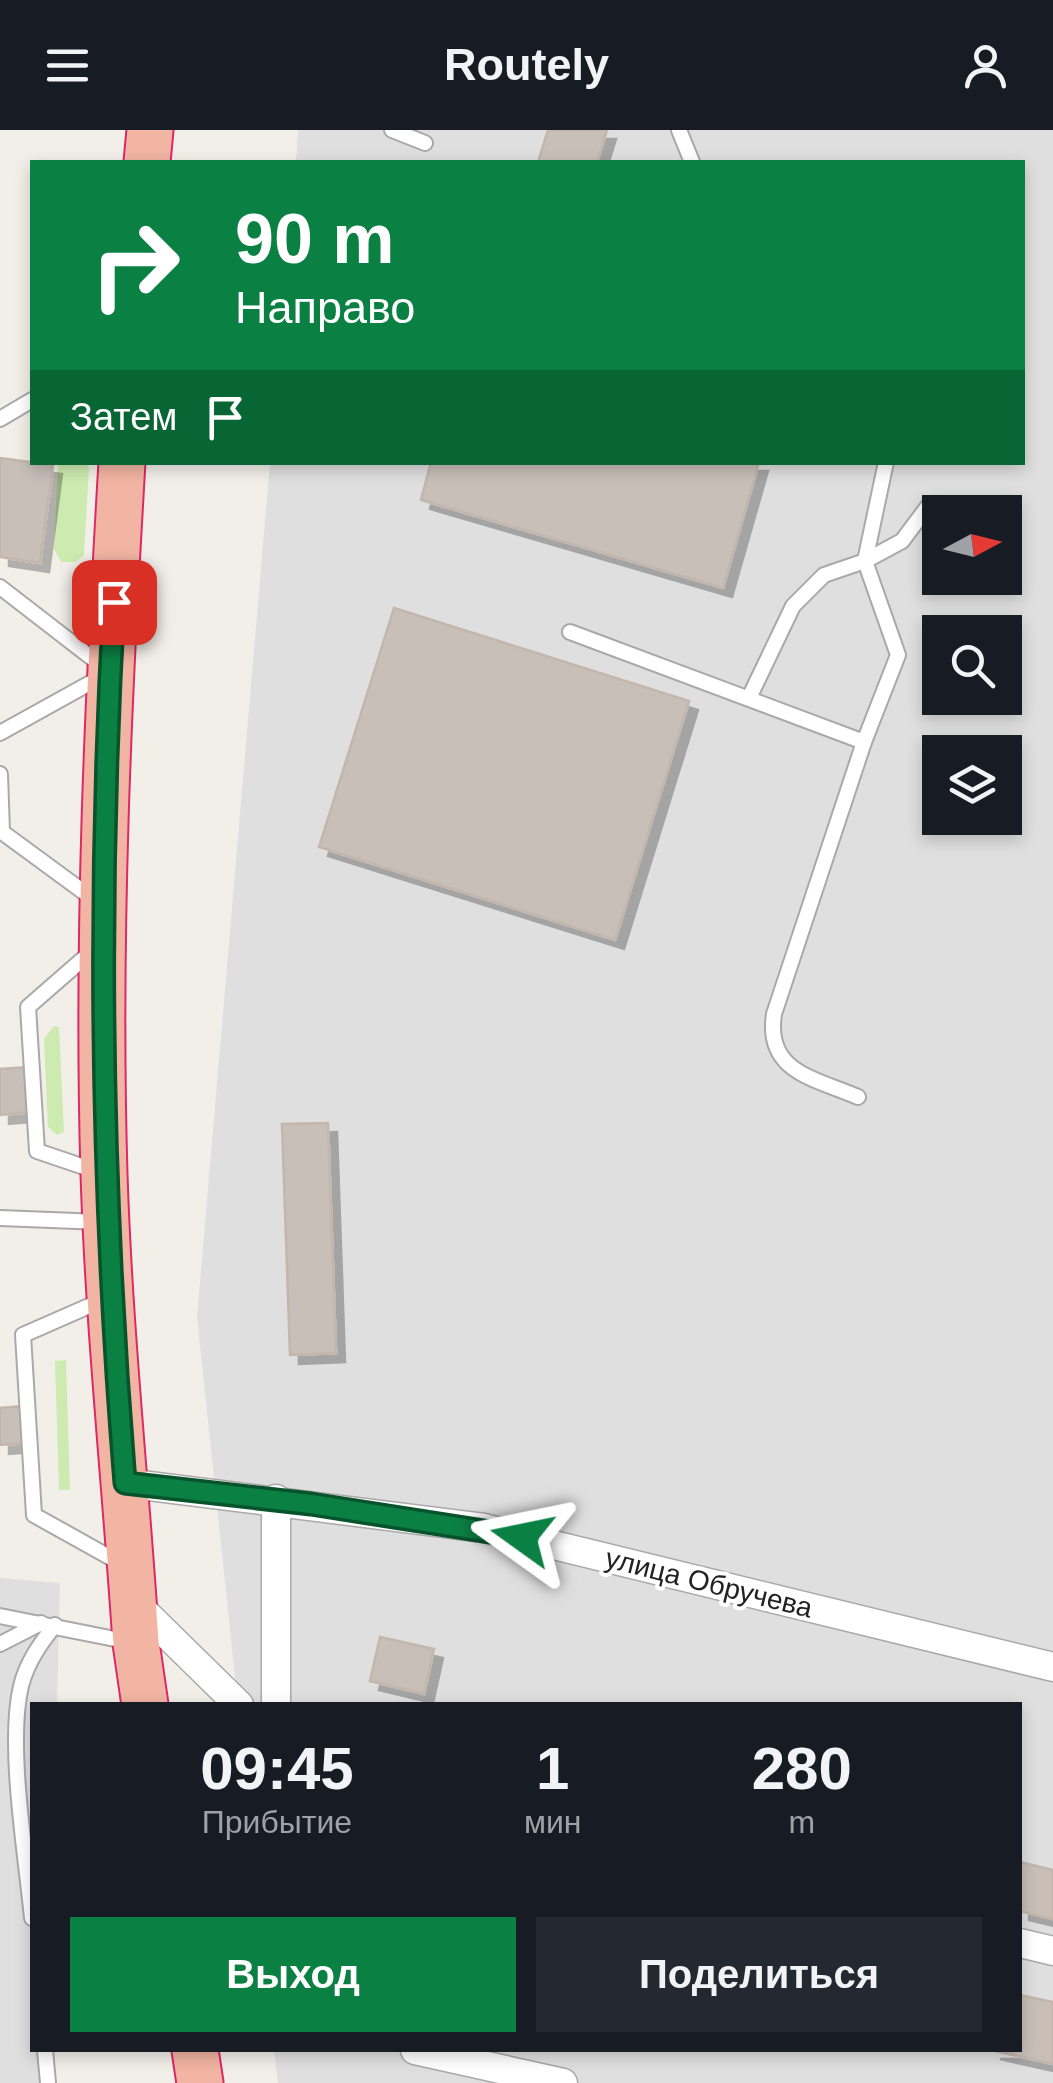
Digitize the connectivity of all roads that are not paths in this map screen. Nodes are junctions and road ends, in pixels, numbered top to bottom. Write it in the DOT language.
graph roads {
  1 [pos="150,130"];
  2 [pos="392,130"];
  3 [pos="680,130"];
  4 [pos="426,143"];
  5 [pos="147,160"];
  6 [pos="691,160"];
  7 [pos="30,401"];
  8 [pos="0,419"];
  9 [pos="122,465"];
  10 [pos="885,465"];
  11 [pos="922,514"];
  12 [pos="865,561"];
  13 [pos="0,587"];
  14 [pos="570,632"];
  15 [pos="110,672"];
  16 [pos="748,698"];
  17 [pos="0,733"];
  18 [pos="864,742"];
  19 [pos="0,774"];
  20 [pos="104,925"];
  21 [pos="858,1097"];
  22 [pos="104,1174"];
  23 [pos="0,1218"];
  24 [pos="106,1222"];
  25 [pos="111,1297"];
  26 [pos="125,1483"];
  27 [pos="276,1499"];
  28 [pos="133,1604"];
  29 [pos="0,1616"];
  30 [pos="48,1624"];
  31 [pos="0,1644"];
  32 [pos="1053,1667"];
  33 [pos="145,1702"];
  34 [pos="235,1702"];
  35 [pos="276,1702"];
  36 [pos="30,1896"];
  37 [pos="1022,1943"];
  38 [pos="1053,1951"];
  39 [pos="45,2052"];
  40 [pos="195,2052"];
  41 [pos="424,2052"];
  42 [pos="48,2083"];
  43 [pos="200,2083"];
  44 [pos="563,2083"];
  1 -- 5 [label="highway"];
  2 -- 4 [label="lane"];
  3 -- 6 [label="lane"];
  7 -- 8 [label="lane"];
  9 -- 15 [label="highway"];
  10 -- 12 [label="lane"];
  11 -- 12 [label="lane"];
  12 -- 16 [label="lane"];
  12 -- 18 [label="lane"];
  13 -- 15 [label="lane"];
  14 -- 16 [label="lane"];
  15 -- 17 [label="lane"];
  15 -- 20 [label="highway"];
  16 -- 18 [label="lane"];
  18 -- 21 [label="lane"];
  19 -- 20 [label="lane"];
  20 -- 22 [label="highway"];
  20 -- 22 [label="lane"];
  22 -- 24 [label="highway"];
  23 -- 24 [label="lane"];
  24 -- 25 [label="highway"];
  25 -- 26 [label="highway"];
  25 -- 28 [label="lane"];
  26 -- 27 [label="street, улица Обручева"];
  26 -- 28 [label="highway"];
  27 -- 32 [label="street, улица Обручева"];
  27 -- 35 [label="street"];
  28 -- 30 [label="lane"];
  28 -- 33 [label="highway"];
  28 -- 34 [label="street"];
  29 -- 30 [label="lane"];
  30 -- 31 [label="lane"];
  30 -- 36 [label="lane"];
  37 -- 38 [label="street"];
  39 -- 42 [label="lane"];
  40 -- 43 [label="highway"];
  41 -- 44 [label="street"];
}
